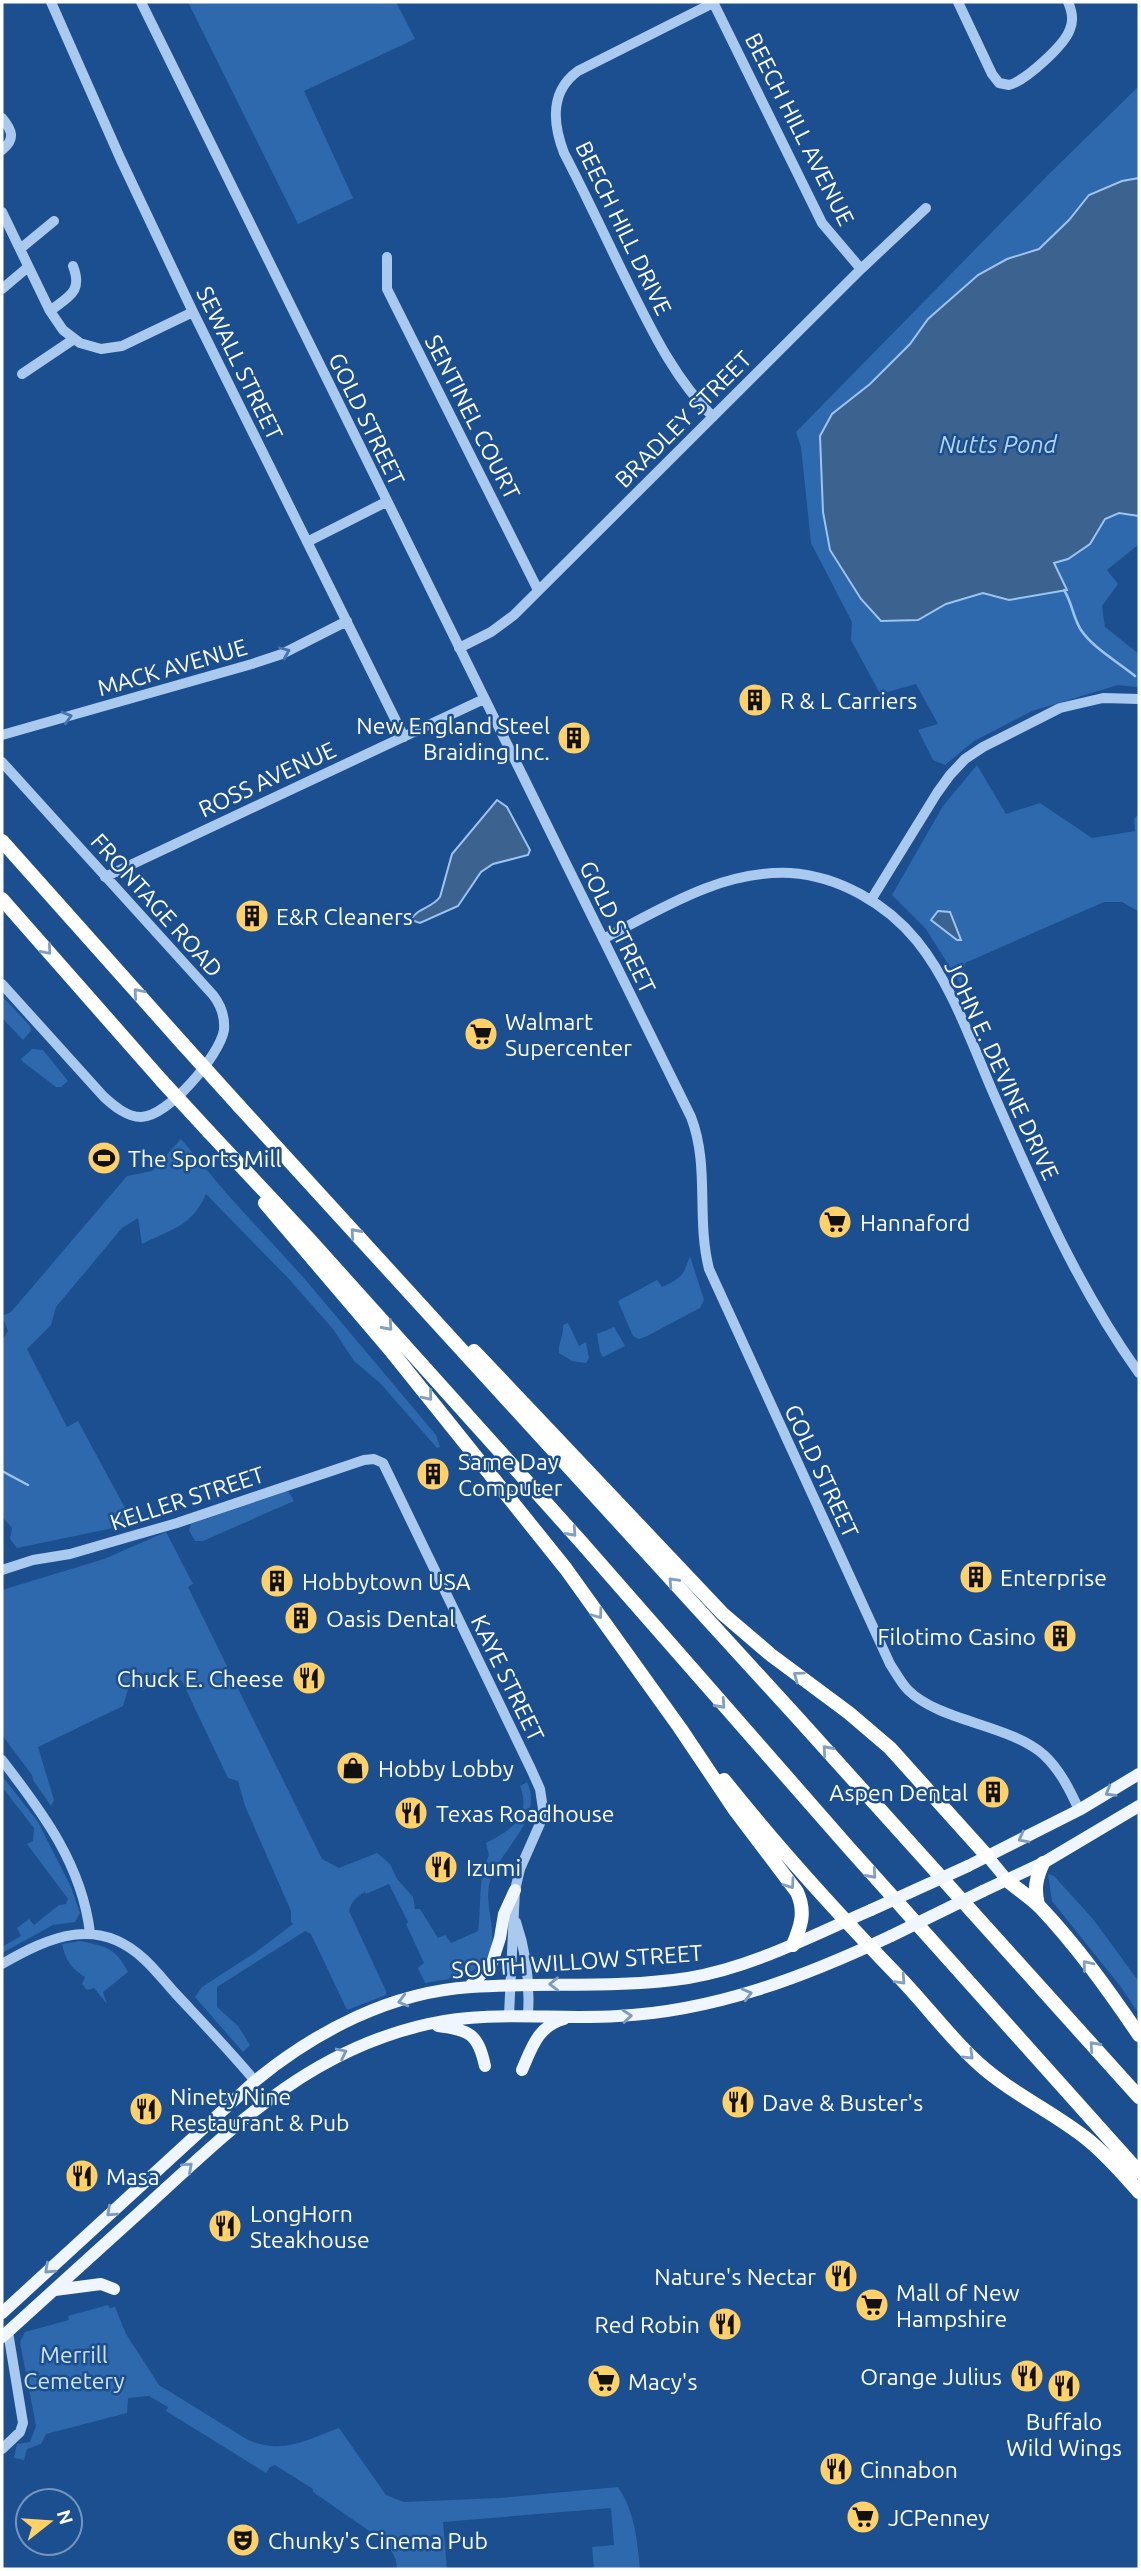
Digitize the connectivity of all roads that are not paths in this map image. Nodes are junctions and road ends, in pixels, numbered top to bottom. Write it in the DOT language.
graph roads {
  1 [pos="51,2"];
  2 [pos="141,2"];
  3 [pos="713,2"];
  4 [pos="958,2"];
  5 [pos="1068,2"];
  6 [pos="2,118"];
  7 [pos="2,150"];
  8 [pos="926,208"];
  9 [pos="2,212"];
  10 [pos="54,221"];
  11 [pos="20,249"];
  12 [pos="387,257"];
  13 [pos="73,266"];
  14 [pos="29,267"];
  15 [pos="862,269"];
  16 [pos="2,289"];
  17 [pos="50,311"];
  18 [pos="193,312"];
  19 [pos="74,339"];
  20 [pos="22,374"];
  21 [pos="713,417"];
  22 [pos="386,502"];
  23 [pos="307,542"];
  24 [pos="538,590"];
  25 [pos="347,621"];
  26 [pos="459,648"];
  27 [pos="484,699"];
  28 [pos="1139,699"];
  29 [pos="2,735"];
  30 [pos="404,737"];
  31 [pos="2,762"];
  32 [pos="2,841"];
  33 [pos="105,877"];
  34 [pos="2,899"];
  35 [pos="871,900"];
  36 [pos="603,939"];
  37 [pos="2,984"];
  38 [pos="229,1154"];
  39 [pos="401,1283"];
  40 [pos="1139,1373"];
  41 [pos="383,1463"];
  42 [pos="2,1570"];
  43 [pos="680,1728"];
  44 [pos="2,1760"];
  45 [pos="1139,1774"];
  46 [pos="1139,1806"];
  47 [pos="1079,1810"];
  48 [pos="988,1857"];
  49 [pos="1043,1863"];
  50 [pos="1007,1880"];
  51 [pos="514,1890"];
  52 [pos="1038,1905"];
  53 [pos="515,1918"];
  54 [pos="846,1922"];
  55 [pos="90,1933"];
  56 [pos="793,1945"];
  57 [pos="869,1947"];
  58 [pos="2,1964"];
  59 [pos="530,1985"];
  60 [pos="510,1986"];
  61 [pos="469,1987"];
  62 [pos="509,2015"];
  63 [pos="528,2015"];
  64 [pos="573,2017"];
  65 [pos="427,2024"];
  66 [pos="1139,2035"];
  67 [pos="485,2066"];
  68 [pos="522,2070"];
  69 [pos="255,2081"];
  70 [pos="1139,2097"];
  71 [pos="1139,2172"];
  72 [pos="1139,2192"];
  73 [pos="114,2289"];
  74 [pos="55,2290"];
  75 [pos="2,2313"];
  76 [pos="5,2335"];
  77 [pos="2,2449"];
  1 -- 18 [label="street, SEWALL STREET"];
  2 -- 22 [label="street, GOLD STREET"];
  3 -- 15 [label="street, BEECH HILL AVENUE"];
  3 -- 21 [label="street, BEECH HILL DRIVE"];
  4 -- 5 [label="street"];
  6 -- 7 [label="street"];
  8 -- 15 [label="street, BRADLEY STREET"];
  9 -- 11 [label="street"];
  10 -- 11 [label="street"];
  11 -- 14 [label="street"];
  12 -- 24 [label="street, SENTINEL COURT"];
  13 -- 17 [label="street"];
  14 -- 16 [label="street"];
  14 -- 17 [label="street"];
  15 -- 21 [label="street, BRADLEY STREET"];
  17 -- 19 [label="street"];
  18 -- 19 [label="street"];
  18 -- 23 [label="street, SEWALL STREET"];
  19 -- 20 [label="street"];
  21 -- 24 [label="street, BRADLEY STREET"];
  22 -- 23 [label="street"];
  22 -- 26 [label="street, GOLD STREET"];
  23 -- 25 [label="street, SEWALL STREET"];
  24 -- 26 [label="street, BRADLEY STREET"];
  29 -- 25 [label="street, MACK AVENUE, one-way"];
  25 -- 30 [label="street, SEWALL STREET"];
  26 -- 27 [label="street, GOLD STREET"];
  27 -- 30 [label="street, ROSS AVENUE"];
  27 -- 36 [label="street, GOLD STREET"];
  28 -- 35 [label="street"];
  30 -- 33 [label="street, ROSS AVENUE"];
  31 -- 33 [label="street, FRONTAGE ROAD"];
  39 -- 32 [label="highway, one-way, bridge"];
  33 -- 37 [label="street, FRONTAGE ROAD"];
  34 -- 38 [label="highway, one-way, bridge"];
  35 -- 36 [label="street, JOHN E. DEVINE DRIVE"];
  35 -- 40 [label="street, JOHN E. DEVINE DRIVE"];
  36 -- 47 [label="street, GOLD STREET"];
  38 -- 43 [label="highway, one-way"];
  38 -- 71 [label="highway, one-way"];
  48 -- 39 [label="highway, one-way"];
  70 -- 39 [label="highway, one-way"];
  41 -- 42 [label="street, KELLER STREET"];
  41 -- 51 [label="street, KAYE STREET"];
  43 -- 54 [label="highway"];
  43 -- 56 [label="highway, one-way"];
  44 -- 55 [label="street"];
  45 -- 47 [label="main road, SOUTH WILLOW STREET, one-way"];
  46 -- 49 [label="main road, SOUTH WILLOW STREET"];
  47 -- 48 [label="main road, SOUTH WILLOW STREET, one-way"];
  48 -- 50 [label="main road"];
  48 -- 54 [label="main road, SOUTH WILLOW STREET, bridge"];
  49 -- 50 [label="main road, SOUTH WILLOW STREET"];
  49 -- 52 [label="highway"];
  50 -- 52 [label="highway"];
  50 -- 57 [label="main road, SOUTH WILLOW STREET, bridge"];
  51 -- 53 [label="street, KAYE STREET"];
  51 -- 61 [label="main road"];
  66 -- 52 [label="highway, one-way"];
  53 -- 59 [label="street, KAYE STREET"];
  53 -- 60 [label="street, KAYE STREET"];
  54 -- 56 [label="main road, SOUTH WILLOW STREET"];
  54 -- 57 [label="highway"];
  55 -- 58 [label="street"];
  55 -- 69 [label="street"];
  56 -- 59 [label="main road, SOUTH WILLOW STREET, one-way"];
  64 -- 57 [label="main road, SOUTH WILLOW STREET, one-way"];
  57 -- 72 [label="highway, one-way"];
  59 -- 60 [label="main road, SOUTH WILLOW STREET"];
  59 -- 63 [label="street, KAYE STREET"];
  60 -- 61 [label="main road, SOUTH WILLOW STREET"];
  60 -- 62 [label="street, KAYE STREET"];
  61 -- 69 [label="main road, SOUTH WILLOW STREET, one-way"];
  62 -- 63 [label="main road, SOUTH WILLOW STREET"];
  62 -- 65 [label="main road, SOUTH WILLOW STREET"];
  63 -- 64 [label="main road, SOUTH WILLOW STREET"];
  64 -- 68 [label="main road"];
  65 -- 67 [label="main road"];
  74 -- 65 [label="main road, SOUTH WILLOW STREET, one-way"];
  69 -- 75 [label="main road, SOUTH WILLOW STREET, one-way"];
  73 -- 74 [label="main road"];
  74 -- 76 [label="main road, SOUTH WILLOW STREET"];
  76 -- 77 [label="street"];
}
